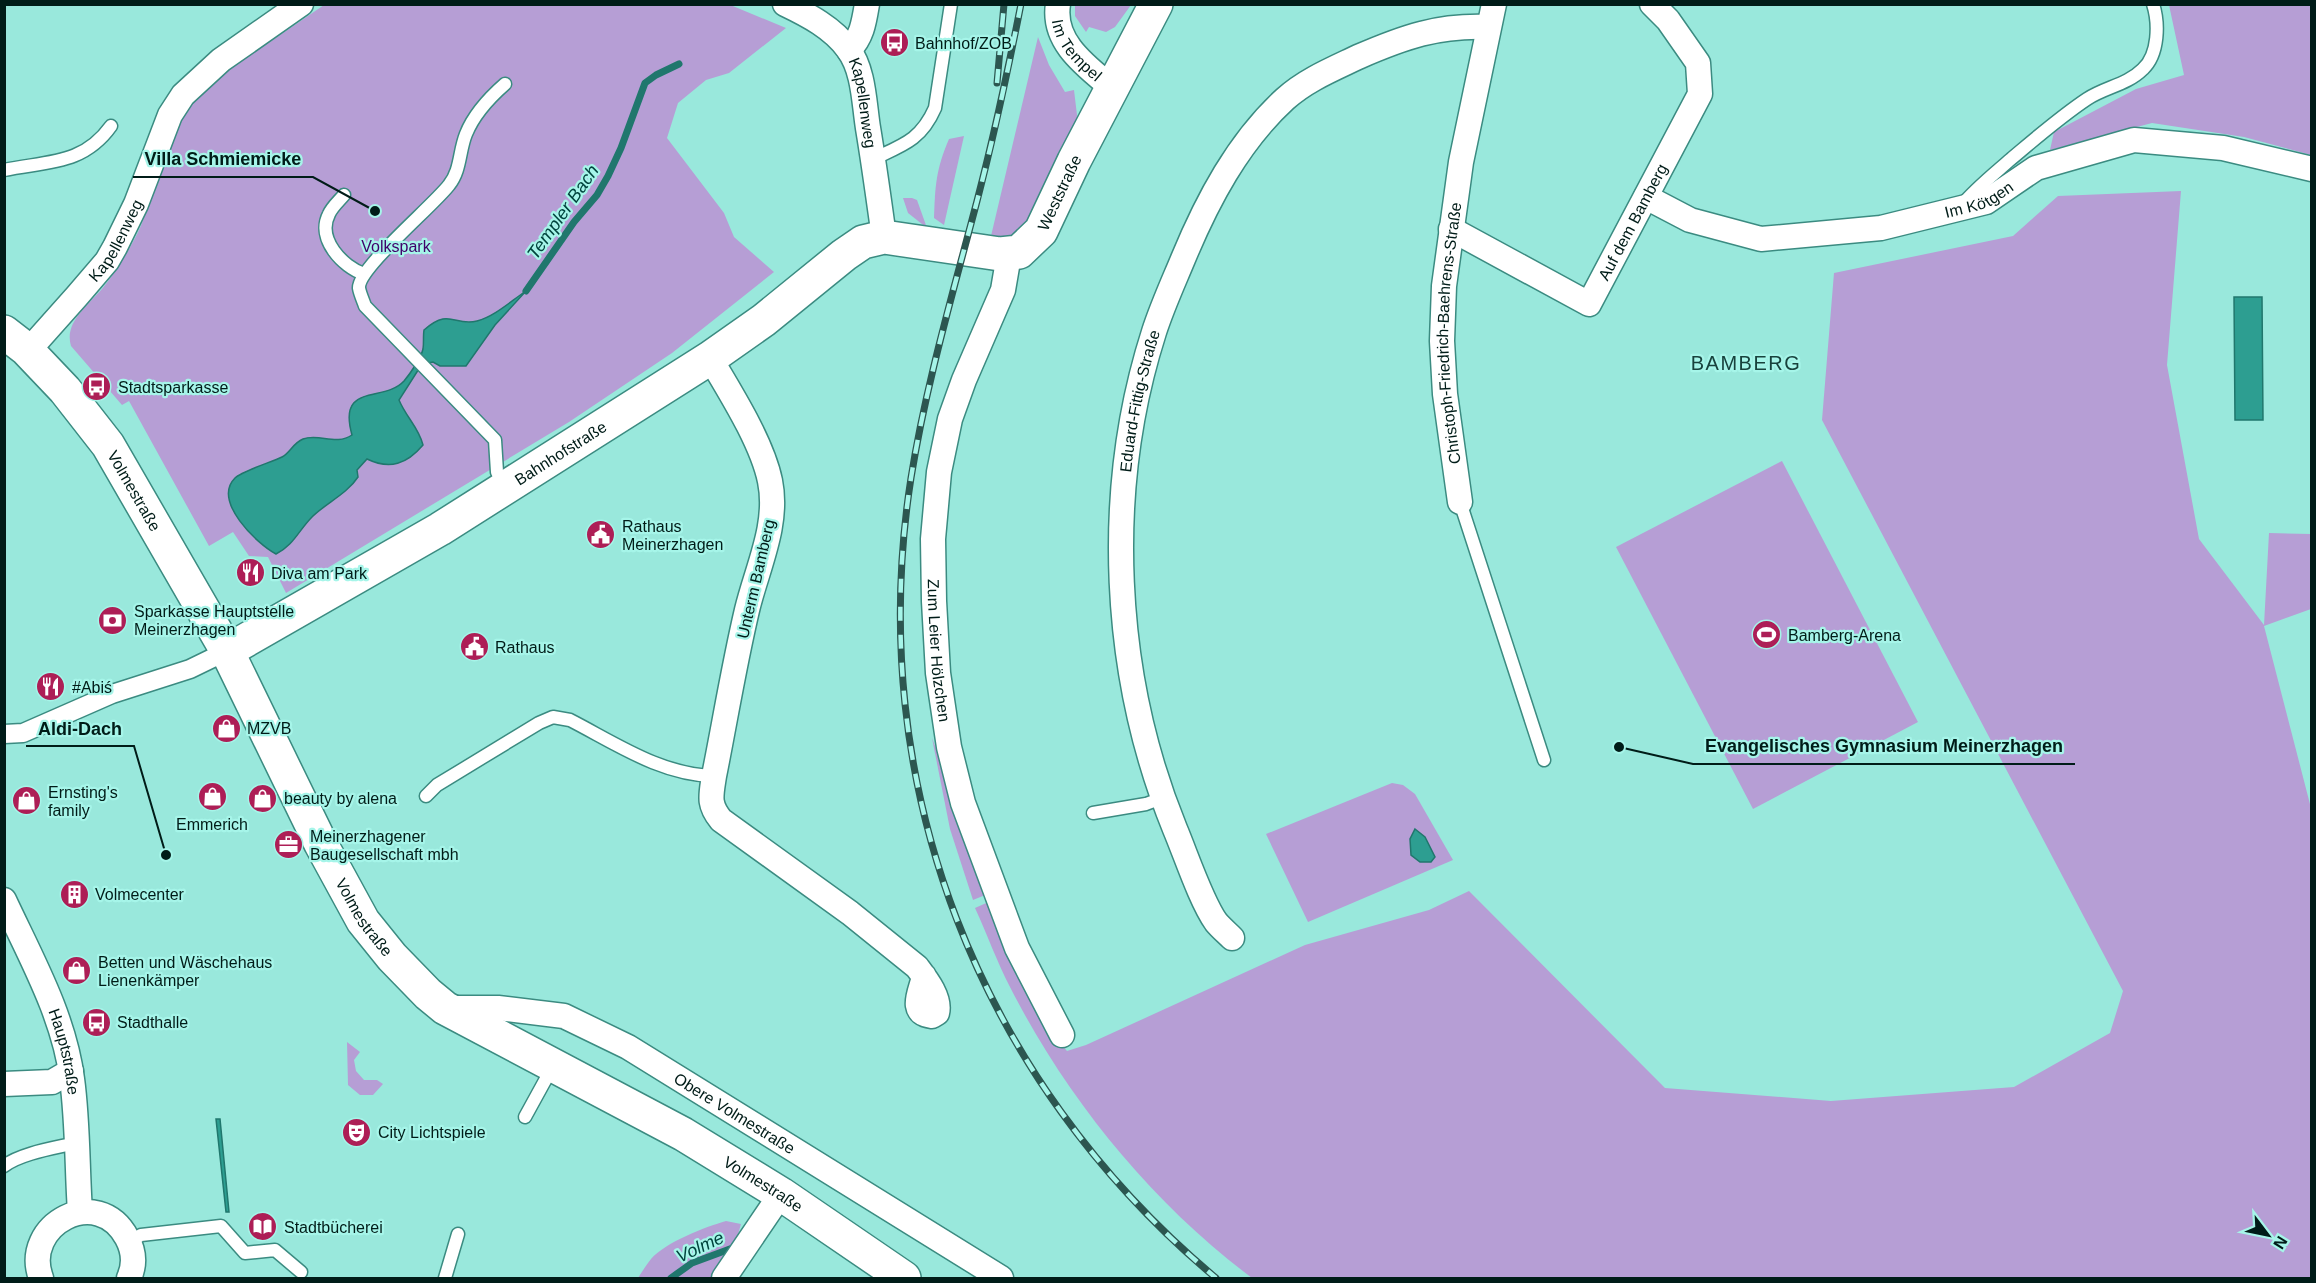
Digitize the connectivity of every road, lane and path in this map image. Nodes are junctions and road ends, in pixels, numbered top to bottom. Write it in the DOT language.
graph roads {
  1 [pos="301,4"];
  2 [pos="785,4"];
  3 [pos="867,4"];
  4 [pos="951,4"];
  5 [pos="1058,4"];
  6 [pos="1156,4"];
  7 [pos="1652,4"];
  8 [pos="2153,4"];
  9 [pos="1491,16"];
  10 [pos="849,50"];
  11 [pos="505,84"];
  12 [pos="1111,87"];
  13 [pos="111,126"];
  14 [pos="873,159"];
  15 [pos="4,170"];
  16 [pos="2312,170"];
  17 [pos="344,195"];
  18 [pos="1646,196"];
  19 [pos="1958,209"];
  20 [pos="1451,229"];
  21 [pos="884,237"];
  22 [pos="1009,255"];
  23 [pos="364,274"];
  24 [pos="15,345"];
  25 [pos="711,358"];
  26 [pos="506,489"];
  27 [pos="1460,502"];
  28 [pos="227,651"];
  29 [pos="4,734"];
  30 [pos="1544,760"];
  31 [pos="714,776"];
  32 [pos="426,796"];
  33 [pos="1162,798"];
  34 [pos="1093,813"];
  35 [pos="4,900"];
  36 [pos="1232,938"];
  37 [pos="924,976"];
  38 [pos="445,1008"];
  39 [pos="1062,1035"];
  40 [pos="554,1064"];
  41 [pos="71,1071"];
  42 [pos="4,1084"];
  43 [pos="525,1117"];
  44 [pos="76,1143"];
  45 [pos="4,1166"];
  46 [pos="781,1194"];
  47 [pos="80,1212"];
  48 [pos="458,1234"];
  49 [pos="129,1242"];
  50 [pos="301,1272"];
  51 [pos="32,1276"];
  52 [pos="129,1278"];
  53 [pos="445,1278"];
  54 [pos="724,1278"];
  55 [pos="904,1278"];
  56 [pos="1001,1278"];
  1 -- 24 [label="street, Kapellenweg"];
  2 -- 10 [label="street, Kapellenweg"];
  3 -- 10 [label="street"];
  4 -- 14 [label="lane"];
  5 -- 12 [label="street, Im Tempel"];
  6 -- 12 [label="main road, Weststraße"];
  7 -- 18 [label="street, Auf dem Bamberg"];
  8 -- 19 [label="lane"];
  9 -- 20 [label="street, Christoph-Friedrich-Baehrens-Straße"];
  9 -- 33 [label="street, Eduard-Fittig-Straße"];
  10 -- 14 [label="street, Kapellenweg"];
  11 -- 23 [label="lane"];
  12 -- 22 [label="main road, Weststraße"];
  13 -- 15 [label="lane"];
  14 -- 21 [label="street, Kapellenweg"];
  16 -- 19 [label="street, Im Kötgen"];
  17 -- 23 [label="lane"];
  18 -- 19 [label="street, Im Kötgen"];
  18 -- 20 [label="street, Auf dem Bamberg"];
  20 -- 27 [label="street, Christoph-Friedrich-Baehrens-Straße"];
  21 -- 22 [label="main road"];
  21 -- 25 [label="main road, Bahnhofstraße"];
  22 -- 39 [label="street, Zum Leier Hölzchen"];
  23 -- 26 [label="lane"];
  24 -- 28 [label="main road, Volmestraße"];
  25 -- 26 [label="main road, Bahnhofstraße"];
  25 -- 31 [label="street, Unterm Bamberg"];
  26 -- 28 [label="main road, Bahnhofstraße"];
  27 -- 30 [label="lane, Christoph-Friedrich-Baehrens-Straße"];
  28 -- 29 [label="street"];
  28 -- 38 [label="main road, Volmestraße"];
  31 -- 32 [label="lane"];
  31 -- 37 [label="street, Unterm Bamberg"];
  33 -- 34 [label="lane"];
  33 -- 36 [label="street, Eduard-Fittig-Straße"];
  35 -- 41 [label="street, Hauptstraße"];
  38 -- 40 [label="main road, Volmestraße"];
  38 -- 56 [label="street, Obere Volmestraße"];
  40 -- 43 [label="lane"];
  40 -- 46 [label="main road, Volmestraße"];
  41 -- 42 [label="street"];
  41 -- 44 [label="street, Hauptstraße"];
  44 -- 45 [label="lane"];
  44 -- 47 [label="street, Hauptstraße"];
  46 -- 54 [label="street"];
  46 -- 55 [label="main road, Volmestraße"];
  47 -- 49 [label="street"];
  47 -- 51 [label="street"];
  48 -- 53 [label="lane"];
  49 -- 50 [label="lane"];
  49 -- 52 [label="street"];
}
